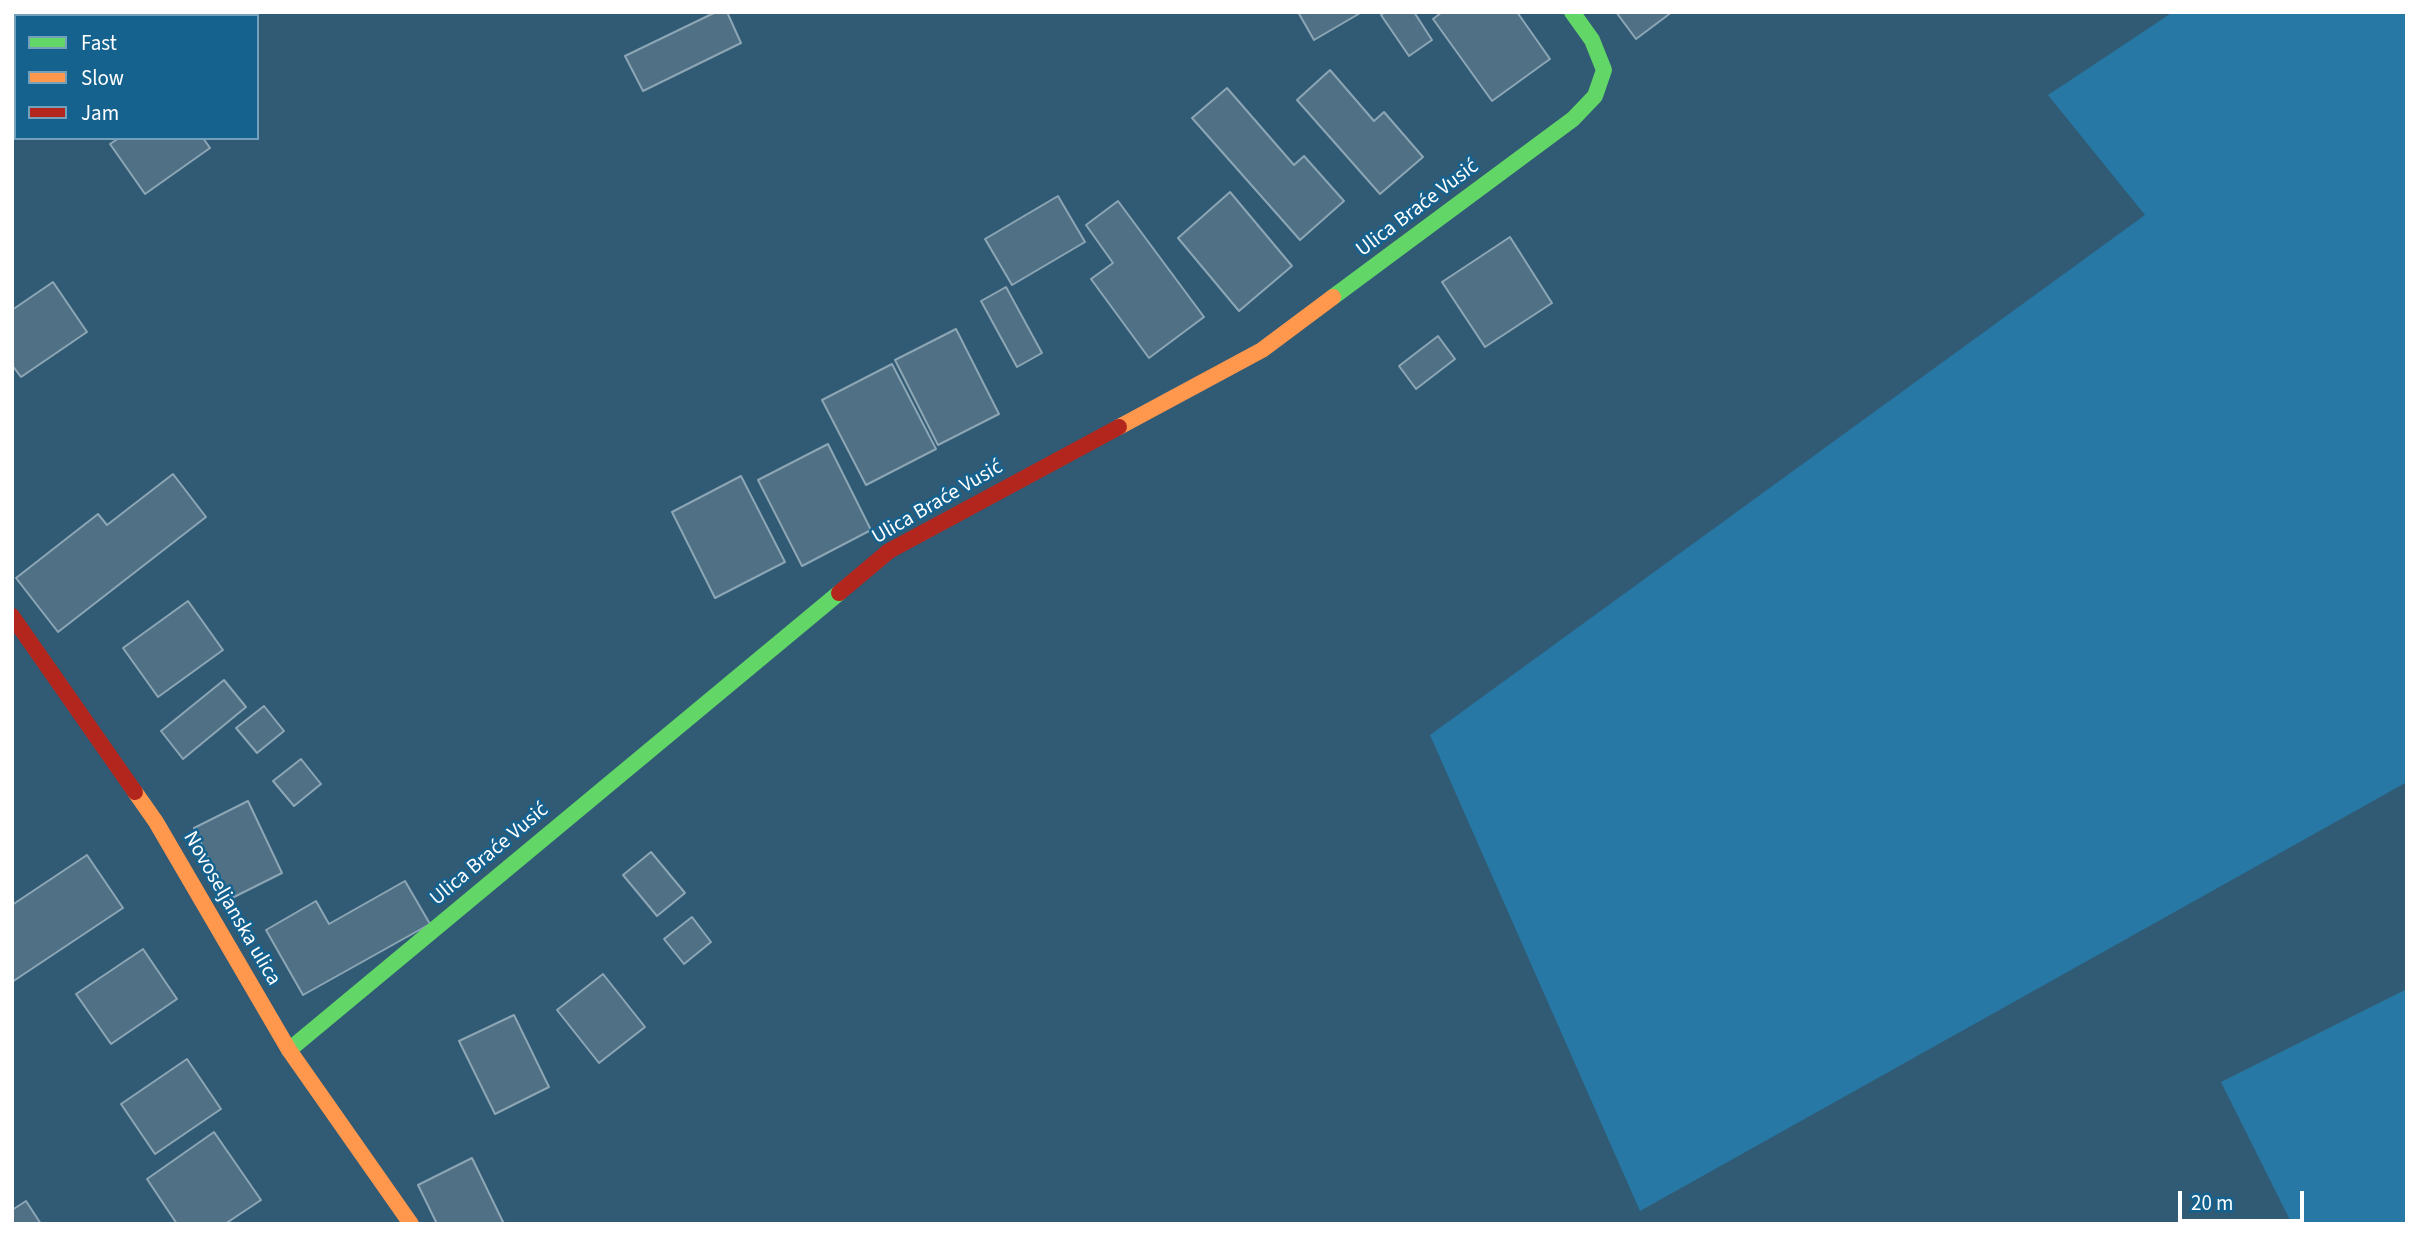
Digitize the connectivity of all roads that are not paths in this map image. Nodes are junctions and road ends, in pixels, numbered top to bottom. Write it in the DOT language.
graph roads {
  1 [pos="1572,12"];
  2 [pos="12,616"];
  3 [pos="289,1050"];
  4 [pos="411,1224"];
  1 -- 3 [label="street, Ulica Braće Vusić"];
  2 -- 3 [label="street, Novoseljanska ulica"];
  3 -- 4 [label="street, Novoseljanska ulica"];
}
